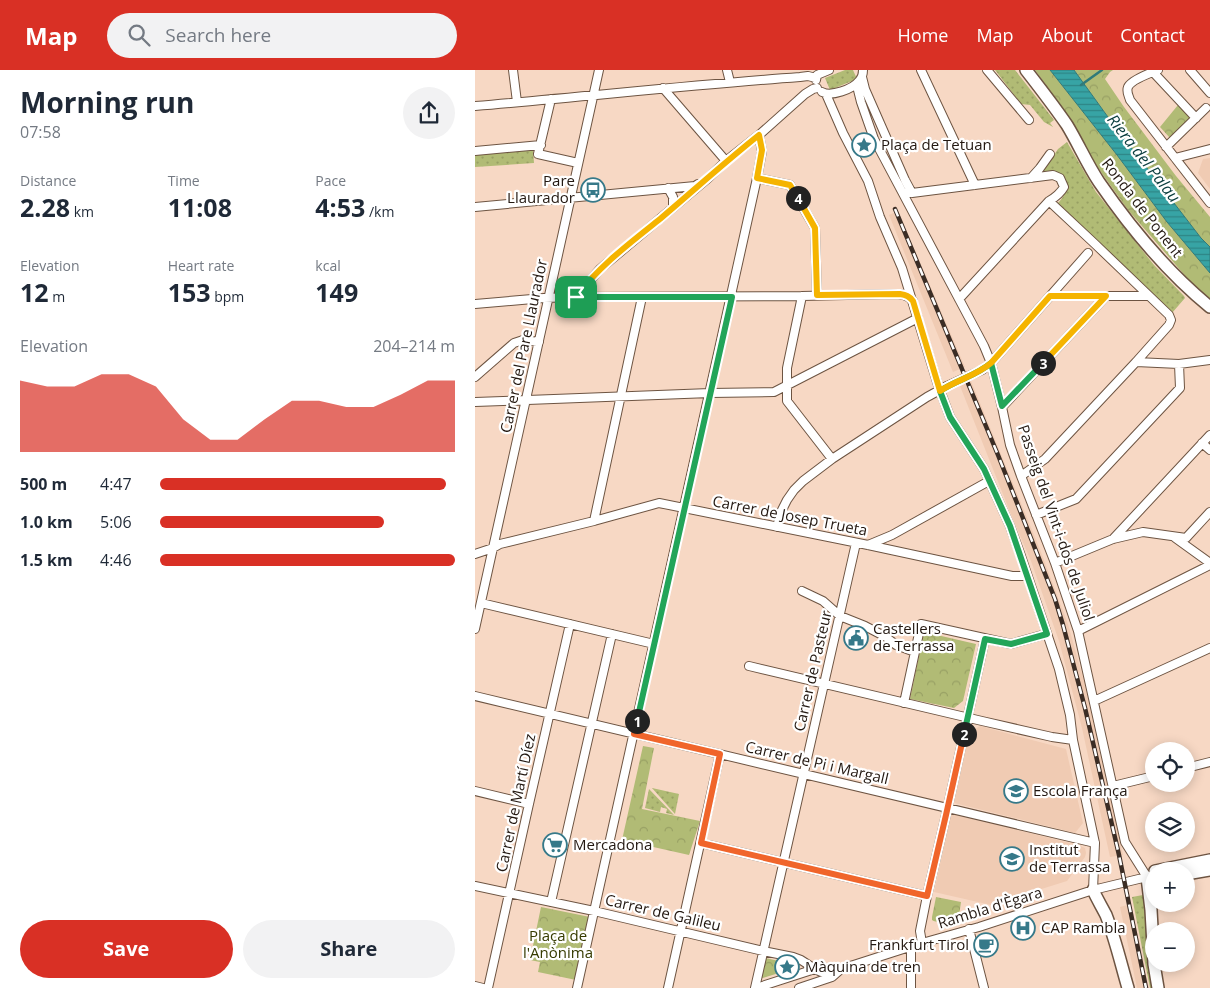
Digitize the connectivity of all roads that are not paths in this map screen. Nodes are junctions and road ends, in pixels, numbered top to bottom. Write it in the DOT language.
graph roads {
  1 [pos="513,70"];
  2 [pos="599,70"];
  3 [pos="727,70"];
  4 [pos="829,70"];
  5 [pos="921,70"];
  6 [pos="987,70"];
  7 [pos="1025,70"];
  8 [pos="1190,70"];
  9 [pos="1155,71"];
  10 [pos="816,74"];
  11 [pos="861,77"];
  12 [pos="730,82"];
  13 [pos="663,88"];
  14 [pos="817,88"];
  15 [pos="1210,93"];
  16 [pos="594,94"];
  17 [pos="826,94"];
  18 [pos="551,100"];
  19 [pos="517,102"];
  20 [pos="475,106"];
  21 [pos="1206,108"];
  22 [pos="1196,118"];
  23 [pos="1029,120"];
  24 [pos="759,135"];
  25 [pos="541,145"];
  26 [pos="1166,147"];
  27 [pos="1210,149"];
  28 [pos="475,151"];
  29 [pos="1050,154"];
  30 [pos="1175,158"];
  31 [pos="726,161"];
  32 [pos="578,163"];
  33 [pos="757,178"];
  34 [pos="1030,178"];
  35 [pos="706,180"];
  36 [pos="975,186"];
  37 [pos="668,188"];
  38 [pos="903,193"];
  39 [pos="912,193"];
  40 [pos="571,198"];
  41 [pos="1049,201"];
  42 [pos="1210,203"];
  43 [pos="475,207"];
  44 [pos="673,207"];
  45 [pos="1088,253"];
  46 [pos="817,295"];
  47 [pos="803,296"];
  48 [pos="1050,296"];
  49 [pos="1106,296"];
  50 [pos="1149,296"];
  51 [pos="576,297"];
  52 [pos="642,297"];
  53 [pos="732,297"];
  54 [pos="549,298"];
  55 [pos="959,299"];
  56 [pos="913,301"];
  57 [pos="475,304"];
  58 [pos="1210,308"];
  59 [pos="917,318"];
  60 [pos="539,342"];
  61 [pos="1210,360"];
  62 [pos="1136,362"];
  63 [pos="991,363"];
  64 [pos="1179,364"];
  65 [pos="475,377"];
  66 [pos="786,386"];
  67 [pos="940,391"];
  68 [pos="710,393"];
  69 [pos="621,397"];
  70 [pos="526,401"];
  71 [pos="475,402"];
  72 [pos="1002,406"];
  73 [pos="1210,435"];
  74 [pos="1202,443"];
  75 [pos="1210,450"];
  76 [pos="832,459"];
  77 [pos="1021,476"];
  78 [pos="989,481"];
  79 [pos="685,508"];
  80 [pos="1210,512"];
  81 [pos="1036,515"];
  82 [pos="594,521"];
  83 [pos="777,527"];
  84 [pos="892,535"];
  85 [pos="1172,536"];
  86 [pos="1113,539"];
  87 [pos="857,543"];
  88 [pos="868,546"];
  89 [pos="493,548"];
  90 [pos="898,552"];
  91 [pos="475,554"];
  92 [pos="1055,564"];
  93 [pos="1210,564"];
  94 [pos="1027,576"];
  95 [pos="802,591"];
  96 [pos="481,603"];
  97 [pos="840,616"];
  98 [pos="570,624"];
  99 [pos="475,629"];
  100 [pos="1078,631"];
  101 [pos="612,634"];
  102 [pos="1047,634"];
  103 [pos="985,639"];
  104 [pos="654,644"];
  105 [pos="1210,648"];
  106 [pos="915,652"];
  107 [pos="749,666"];
  108 [pos="824,684"];
  109 [pos="475,696"];
  110 [pos="1094,701"];
  111 [pos="904,703"];
  112 [pos="550,714"];
  113 [pos="967,718"];
  114 [pos="591,724"];
  115 [pos="634,734"];
  116 [pos="1073,740"];
  117 [pos="720,754"];
  118 [pos="1210,762"];
  119 [pos="1195,766"];
  120 [pos="803,774"];
  121 [pos="1145,778"];
  122 [pos="1113,786"];
  123 [pos="475,791"];
  124 [pos="529,804"];
  125 [pos="947,808"];
  126 [pos="701,843"];
  127 [pos="1095,843"];
  128 [pos="1210,860"];
  129 [pos="783,863"];
  130 [pos="1195,864"];
  131 [pos="1145,866"];
  132 [pos="1210,870"];
  133 [pos="1195,872"];
  134 [pos="1145,877"];
  135 [pos="475,886"];
  136 [pos="1093,890"];
  137 [pos="510,894"];
  138 [pos="927,896"];
  139 [pos="551,902"];
  140 [pos="594,911"];
  141 [pos="969,930"];
  142 [pos="680,931"];
  143 [pos="922,943"];
  144 [pos="911,947"];
  145 [pos="763,951"];
  146 [pos="815,969"];
  147 [pos="841,969"];
  148 [pos="1155,972"];
  149 [pos="475,986"];
  150 [pos="802,987"];
  151 [pos="483,988"];
  152 [pos="489,988"];
  153 [pos="577,988"];
  154 [pos="667,988"];
  155 [pos="755,988"];
  156 [pos="911,988"];
  157 [pos="984,988"];
  158 [pos="1128,988"];
  159 [pos="1158,988"];
  1 -- 19 [label="street"];
  2 -- 16 [label="street, Carrer del Pare Llaurador"];
  3 -- 12 [label="street"];
  4 -- 10 [label="street"];
  5 -- 36 [label="street"];
  6 -- 23 [label="street"];
  7 -- 58 [label="main road, Ronda de Ponent"];
  8 -- 15 [label="street"];
  9 -- 22 [label="street"];
  9 -- 26 [label="street"];
  10 -- 12 [label="street"];
  10 -- 14 [label="street"];
  11 -- 17 [label="street"];
  11 -- 38 [label="street, Passeig del Vint-i-dos de Juliol"];
  11 -- 39 [label="street"];
  12 -- 13 [label="street"];
  13 -- 16 [label="street"];
  13 -- 31 [label="street"];
  14 -- 17 [label="street"];
  14 -- 24 [label="street"];
  16 -- 18 [label="street"];
  16 -- 32 [label="street, Carrer del Pare Llaurador"];
  17 -- 56 [label="street"];
  18 -- 19 [label="street"];
  18 -- 25 [label="street"];
  19 -- 20 [label="street"];
  21 -- 22 [label="street"];
  22 -- 26 [label="street"];
  24 -- 31 [label="street"];
  24 -- 33 [label="street"];
  25 -- 28 [label="street"];
  25 -- 32 [label="street"];
  26 -- 30 [label="street"];
  27 -- 30 [label="street"];
  29 -- 34 [label="street"];
  30 -- 42 [label="street"];
  31 -- 35 [label="street"];
  32 -- 40 [label="street, Carrer del Pare Llaurador"];
  33 -- 46 [label="street"];
  33 -- 53 [label="street"];
  34 -- 36 [label="street"];
  34 -- 41 [label="street"];
  35 -- 37 [label="street"];
  35 -- 44 [label="street"];
  36 -- 39 [label="street"];
  37 -- 40 [label="street"];
  37 -- 44 [label="street"];
  38 -- 39 [label="street"];
  38 -- 55 [label="street, Passeig del Vint-i-dos de Juliol"];
  40 -- 43 [label="street"];
  40 -- 54 [label="street, Carrer del Pare Llaurador"];
  41 -- 50 [label="street"];
  41 -- 55 [label="street"];
  44 -- 51 [label="street"];
  45 -- 48 [label="street"];
  46 -- 47 [label="street"];
  46 -- 56 [label="street"];
  47 -- 53 [label="street"];
  47 -- 66 [label="street"];
  48 -- 49 [label="street"];
  48 -- 63 [label="street"];
  49 -- 50 [label="street"];
  49 -- 72 [label="street"];
  50 -- 62 [label="street"];
  51 -- 52 [label="street"];
  51 -- 54 [label="street"];
  52 -- 53 [label="street"];
  52 -- 69 [label="street"];
  53 -- 68 [label="street"];
  54 -- 57 [label="street"];
  54 -- 60 [label="street, Carrer del Pare Llaurador"];
  55 -- 63 [label="street, Passeig del Vint-i-dos de Juliol"];
  56 -- 59 [label="street"];
  59 -- 66 [label="street"];
  59 -- 67 [label="street"];
  60 -- 65 [label="street"];
  60 -- 70 [label="street, Carrer del Pare Llaurador"];
  61 -- 64 [label="street"];
  62 -- 64 [label="street"];
  62 -- 77 [label="street"];
  63 -- 67 [label="street"];
  63 -- 72 [label="street, Passeig del Vint-i-dos de Juliol"];
  64 -- 81 [label="street"];
  66 -- 68 [label="street"];
  66 -- 76 [label="street"];
  67 -- 76 [label="street"];
  67 -- 78 [label="street"];
  68 -- 69 [label="street"];
  68 -- 79 [label="street"];
  69 -- 70 [label="street"];
  69 -- 82 [label="street"];
  70 -- 71 [label="street"];
  70 -- 89 [label="street, Carrer del Pare Llaurador"];
  72 -- 77 [label="street, Passeig del Vint-i-dos de Juliol"];
  73 -- 74 [label="street"];
  74 -- 75 [label="street"];
  74 -- 86 [label="street"];
  76 -- 83 [label="street"];
  77 -- 81 [label="street, Passeig del Vint-i-dos de Juliol"];
  78 -- 84 [label="street"];
  78 -- 94 [label="street"];
  79 -- 82 [label="street, Carrer de Josep Trueta"];
  79 -- 83 [label="street, Carrer de Josep Trueta"];
  79 -- 104 [label="street"];
  80 -- 85 [label="street"];
  81 -- 92 [label="street, Passeig del Vint-i-dos de Juliol"];
  82 -- 89 [label="street, Carrer de Josep Trueta"];
  83 -- 87 [label="street, Carrer de Josep Trueta"];
  84 -- 88 [label="street"];
  84 -- 90 [label="street"];
  85 -- 86 [label="street"];
  85 -- 93 [label="street"];
  86 -- 92 [label="street"];
  87 -- 88 [label="street, Carrer de Josep Trueta"];
  87 -- 97 [label="street, Carrer de Pasteur"];
  88 -- 90 [label="street, Carrer de Josep Trueta"];
  89 -- 91 [label="street, Carrer de Josep Trueta"];
  89 -- 96 [label="street, Carrer del Pare Llaurador"];
  90 -- 94 [label="street, Carrer de Josep Trueta"];
  92 -- 100 [label="street, Passeig del Vint-i-dos de Juliol"];
  93 -- 100 [label="street"];
  94 -- 102 [label="street"];
  95 -- 97 [label="street"];
  96 -- 98 [label="street"];
  96 -- 99 [label="street, Carrer del Pare Llaurador"];
  97 -- 106 [label="street"];
  97 -- 108 [label="street, Carrer de Pasteur"];
  98 -- 101 [label="street"];
  98 -- 112 [label="street, Carrer de Martí Díez"];
  100 -- 110 [label="street, Passeig del Vint-i-dos de Juliol"];
  101 -- 104 [label="street"];
  101 -- 114 [label="street"];
  102 -- 103 [label="street"];
  102 -- 116 [label="street"];
  103 -- 106 [label="street"];
  103 -- 113 [label="street"];
  104 -- 115 [label="street"];
  105 -- 110 [label="street"];
  106 -- 111 [label="street"];
  107 -- 108 [label="street"];
  108 -- 111 [label="street"];
  108 -- 120 [label="street, Carrer de Pasteur"];
  109 -- 112 [label="street, Carrer de Pi i Margall"];
  110 -- 122 [label="street, Passeig del Vint-i-dos de Juliol"];
  111 -- 113 [label="street"];
  112 -- 114 [label="street, Carrer de Pi i Margall"];
  112 -- 124 [label="street, Carrer de Martí Díez"];
  113 -- 116 [label="street"];
  113 -- 125 [label="street"];
  114 -- 115 [label="street, Carrer de Pi i Margall"];
  114 -- 139 [label="street"];
  115 -- 117 [label="street, Carrer de Pi i Margall"];
  115 -- 140 [label="street"];
  116 -- 127 [label="street"];
  117 -- 120 [label="street, Carrer de Pi i Margall"];
  117 -- 126 [label="street"];
  118 -- 119 [label="street"];
  120 -- 125 [label="street, Carrer de Pi i Margall"];
  120 -- 129 [label="street, Carrer de Pasteur"];
  121 -- 122 [label="street"];
  122 -- 131 [label="street, Passeig del Vint-i-dos de Juliol"];
  123 -- 124 [label="street"];
  124 -- 137 [label="street, Carrer de Martí Díez"];
  125 -- 127 [label="street, Carrer de Pi i Margall"];
  125 -- 138 [label="street"];
  126 -- 129 [label="street"];
  126 -- 142 [label="street"];
  127 -- 136 [label="street"];
  128 -- 130 [label="main road"];
  129 -- 138 [label="street"];
  129 -- 145 [label="street, Carrer de Pasteur"];
  132 -- 133 [label="main road"];
  134 -- 136 [label="street, Rambla d'Ègara"];
  135 -- 137 [label="street, Carrer de Galileu"];
  136 -- 141 [label="street, Rambla d'Ègara"];
  136 -- 158 [label="main road"];
  137 -- 139 [label="street, Carrer de Galileu"];
  137 -- 152 [label="street, Carrer de Martí Díez"];
  138 -- 143 [label="street"];
  139 -- 140 [label="street, Carrer de Galileu"];
  140 -- 142 [label="street, Carrer de Galileu"];
  140 -- 153 [label="street"];
  141 -- 143 [label="street, Rambla d'Ègara"];
  141 -- 157 [label="street"];
  142 -- 145 [label="street, Carrer de Galileu"];
  142 -- 154 [label="street"];
  143 -- 144 [label="street, Rambla d'Ègara"];
  144 -- 147 [label="street, Rambla d'Ègara"];
  144 -- 156 [label="street"];
  145 -- 146 [label="street, Carrer de Galileu"];
  145 -- 155 [label="street, Carrer de Pasteur"];
  146 -- 147 [label="street, Carrer de Galileu"];
  146 -- 150 [label="street, Rambla d'Ègara"];
  146 -- 155 [label="street"];
  147 -- 150 [label="street, Rambla d'Ègara"];
  148 -- 159 [label="main road, Passeig del Vint-i-dos de Juliol"];
  149 -- 151 [label="street"];
}
